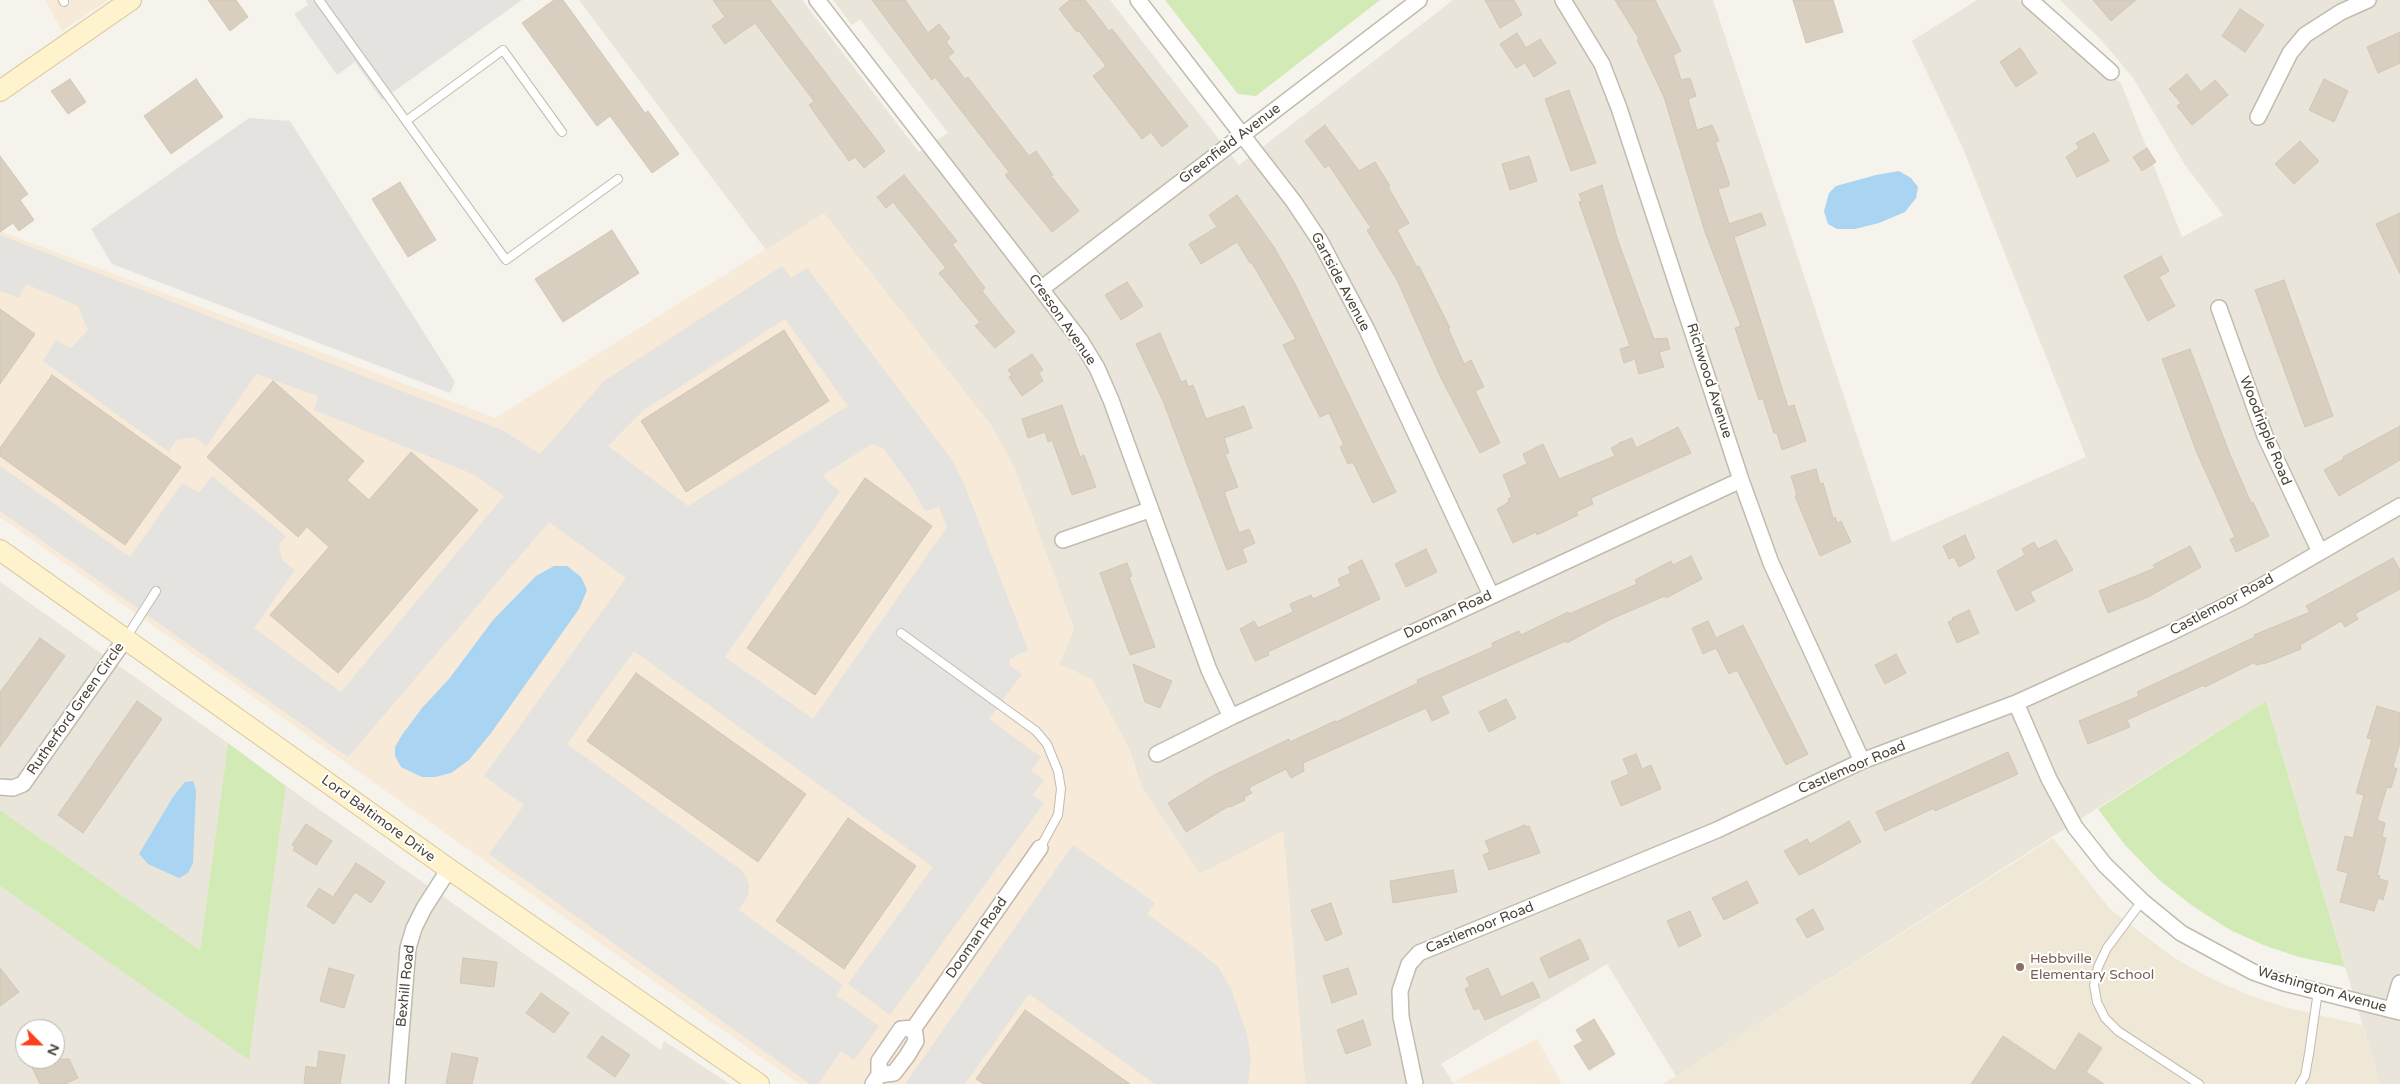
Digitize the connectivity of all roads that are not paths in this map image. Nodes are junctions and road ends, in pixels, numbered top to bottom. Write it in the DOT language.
graph roads {
  1 [pos="131,0"];
  2 [pos="319,0"];
  3 [pos="817,0"];
  4 [pos="1138,0"];
  5 [pos="1419,0"];
  6 [pos="1563,0"];
  7 [pos="2030,0"];
  8 [pos="2368,0"];
  9 [pos="2110,72"];
  10 [pos="0,91"];
  11 [pos="2258,116"];
  12 [pos="406,121"];
  13 [pos="562,132"];
  14 [pos="1242,135"];
  15 [pos="618,179"];
  16 [pos="1042,289"];
  17 [pos="2219,308"];
  18 [pos="1741,480"];
  19 [pos="2400,506"];
  20 [pos="1149,510"];
  21 [pos="1064,540"];
  22 [pos="0,550"];
  23 [pos="2320,550"];
  24 [pos="156,591"];
  25 [pos="1491,595"];
  26 [pos="900,633"];
  27 [pos="126,638"];
  28 [pos="2016,703"];
  29 [pos="1231,717"];
  30 [pos="1158,754"];
  31 [pos="1862,761"];
  32 [pos="0,787"];
  33 [pos="1040,848"];
  34 [pos="449,869"];
  35 [pos="2142,901"];
  36 [pos="2400,983"];
  37 [pos="2318,991"];
  38 [pos="2396,1011"];
  39 [pos="876,1080"];
  40 [pos="398,1084"];
  41 [pos="759,1084"];
  42 [pos="1415,1084"];
  43 [pos="2199,1084"];
  44 [pos="2300,1084"];
  1 -- 10 [label="main road"];
  2 -- 12 [label="lane"];
  3 -- 16 [label="street, Cresson Avenue"];
  4 -- 14 [label="street, Gartside Avenue"];
  5 -- 14 [label="street, Greenfield Avenue"];
  6 -- 18 [label="street, Richwood Avenue"];
  7 -- 9 [label="street"];
  8 -- 11 [label="street"];
  12 -- 13 [label="lane"];
  12 -- 15 [label="lane"];
  14 -- 16 [label="street, Greenfield Avenue"];
  14 -- 25 [label="street, Gartside Avenue"];
  16 -- 20 [label="street, Cresson Avenue"];
  17 -- 23 [label="street, Woodripple Road"];
  18 -- 25 [label="street, Dooman Road"];
  18 -- 31 [label="street, Richwood Avenue"];
  19 -- 23 [label="street, Castlemoor Road"];
  20 -- 21 [label="street"];
  20 -- 29 [label="street, Cresson Avenue"];
  22 -- 27 [label="main road, Lord Baltimore Drive"];
  23 -- 28 [label="street, Castlemoor Road"];
  24 -- 27 [label="lane"];
  25 -- 29 [label="street, Dooman Road"];
  26 -- 33 [label="lane"];
  27 -- 32 [label="street, Rutherford Green Circle"];
  27 -- 34 [label="main road, Lord Baltimore Drive"];
  28 -- 31 [label="street, Castlemoor Road"];
  28 -- 35 [label="street, Washington Avenue"];
  29 -- 30 [label="street, Dooman Road"];
  31 -- 42 [label="street, Castlemoor Road"];
  33 -- 39 [label="street, Dooman Road"];
  34 -- 40 [label="street, Bexhill Road"];
  34 -- 41 [label="main road, Lord Baltimore Drive"];
  35 -- 37 [label="street, Washington Avenue"];
  35 -- 43 [label="lane"];
  36 -- 38 [label="street"];
  37 -- 38 [label="street, Washington Avenue"];
  37 -- 44 [label="lane"];
}
